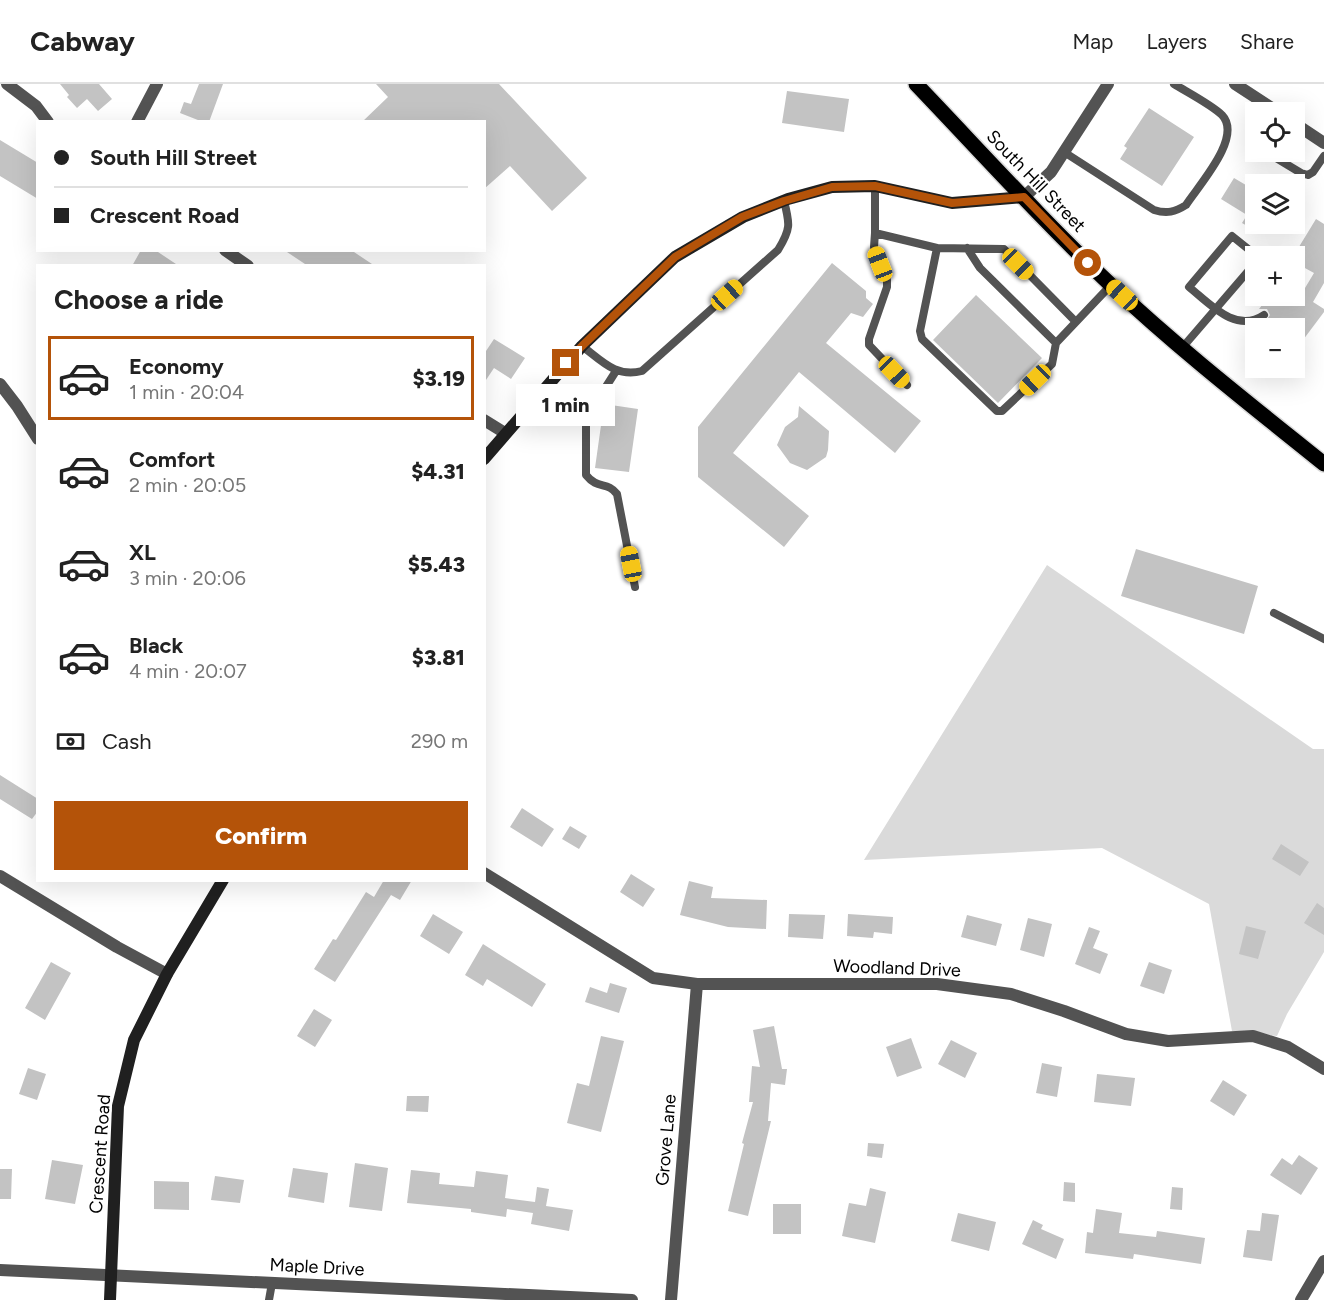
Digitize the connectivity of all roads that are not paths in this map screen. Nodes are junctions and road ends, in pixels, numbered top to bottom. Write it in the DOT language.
graph roads {
  1 [pos="7,84"];
  2 [pos="157,84"];
  3 [pos="916,84"];
  4 [pos="1108,84"];
  5 [pos="1174,84"];
  6 [pos="1235,84"];
  7 [pos="1263,102"];
  8 [pos="46,120"];
  9 [pos="138,120"];
  10 [pos="1305,130"];
  11 [pos="1324,143"];
  12 [pos="1064,152"];
  13 [pos="1324,156"];
  14 [pos="1283,162"];
  15 [pos="875,186"];
  16 [pos="1024,197"];
  17 [pos="784,201"];
  18 [pos="875,233"];
  19 [pos="1245,246"];
  20 [pos="937,248"];
  21 [pos="967,248"];
  22 [pos="228,252"];
  23 [pos="245,264"];
  24 [pos="1245,275"];
  25 [pos="1111,285"];
  26 [pos="1216,309"];
  27 [pos="1264,315"];
  28 [pos="1076,322"];
  29 [pos="1056,343"];
  30 [pos="582,346"];
  31 [pos="1182,348"];
  32 [pos="616,371"];
  33 [pos="0,384"];
  34 [pos="907,385"];
  35 [pos="486,421"];
  36 [pos="505,433"];
  37 [pos="36,436"];
  38 [pos="486,457"];
  39 [pos="1324,464"];
  40 [pos="635,587"];
  41 [pos="1274,613"];
  42 [pos="1324,639"];
  43 [pos="486,874"];
  44 [pos="0,876"];
  45 [pos="222,882"];
  46 [pos="167,974"];
  47 [pos="697,984"];
  48 [pos="1324,1069"];
  49 [pos="1324,1261"];
  50 [pos="0,1270"];
  51 [pos="110,1275"];
  52 [pos="272,1283"];
  53 [pos="110,1300"];
  54 [pos="269,1300"];
  55 [pos="632,1300"];
  56 [pos="671,1300"];
  57 [pos="1301,1300"];
  1 -- 8 [label="street"];
  2 -- 9 [label="street"];
  3 -- 16 [label="main road, South Hill Street"];
  4 -- 12 [label="street"];
  5 -- 12 [label="lane"];
  6 -- 7 [label="street"];
  10 -- 11 [label="street"];
  12 -- 16 [label="street"];
  13 -- 14 [label="lane"];
  15 -- 16 [label="street"];
  15 -- 17 [label="street"];
  15 -- 18 [label="lane"];
  16 -- 25 [label="main road, South Hill Street"];
  17 -- 30 [label="street"];
  17 -- 32 [label="lane"];
  18 -- 20 [label="lane"];
  18 -- 34 [label="lane"];
  19 -- 26 [label="lane"];
  20 -- 21 [label="lane"];
  20 -- 29 [label="lane"];
  21 -- 28 [label="lane"];
  21 -- 29 [label="lane"];
  22 -- 23 [label="street"];
  24 -- 26 [label="lane"];
  25 -- 28 [label="lane"];
  25 -- 31 [label="main road, South Hill Street"];
  26 -- 27 [label="lane"];
  26 -- 31 [label="lane"];
  28 -- 29 [label="lane"];
  30 -- 32 [label="lane"];
  30 -- 36 [label="street"];
  31 -- 39 [label="main road, South Hill Street"];
  32 -- 40 [label="lane"];
  33 -- 37 [label="street"];
  35 -- 36 [label="street"];
  36 -- 38 [label="street"];
  41 -- 42 [label="lane"];
  43 -- 47 [label="street, Woodland Drive"];
  44 -- 46 [label="street"];
  45 -- 46 [label="street, Crescent Road"];
  46 -- 51 [label="street, Crescent Road"];
  47 -- 48 [label="street, Woodland Drive"];
  47 -- 56 [label="street, Grove Lane"];
  49 -- 57 [label="street"];
  50 -- 51 [label="street, Maple Drive"];
  51 -- 52 [label="street, Maple Drive"];
  51 -- 53 [label="street, Crescent Road"];
  52 -- 54 [label="lane"];
  52 -- 55 [label="street, Maple Drive"];
}
